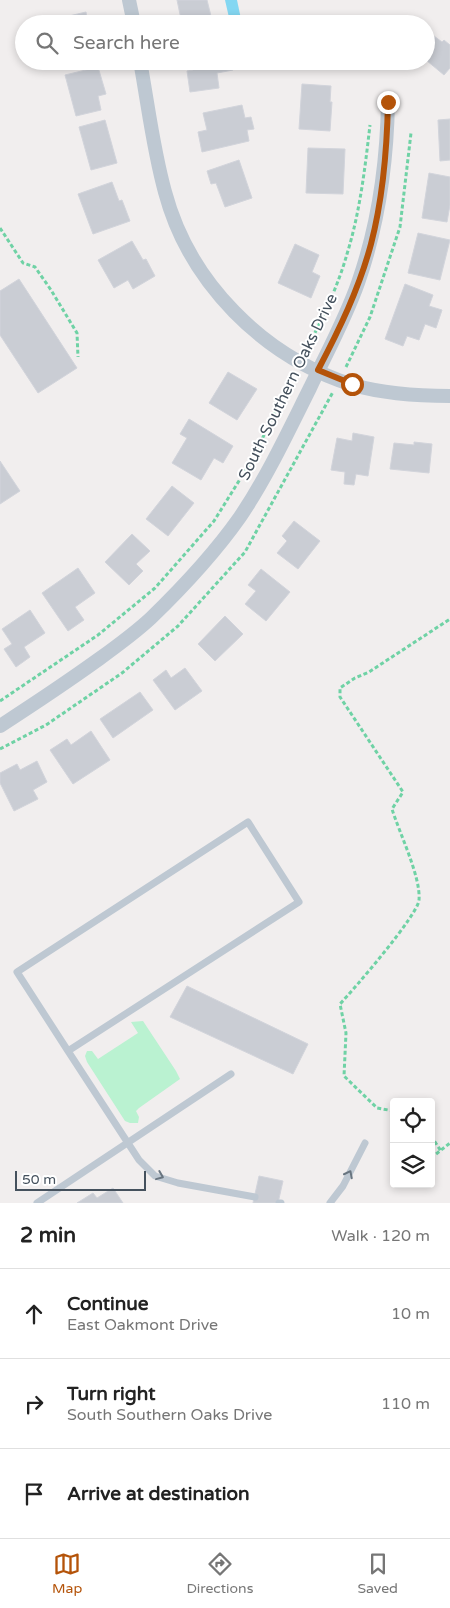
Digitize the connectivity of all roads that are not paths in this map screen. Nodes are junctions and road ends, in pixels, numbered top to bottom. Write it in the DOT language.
graph roads {
  1 [pos="129,0"];
  2 [pos="132,15"];
  3 [pos="142,70"];
  4 [pos="388,102"];
  5 [pos="318,370"];
  6 [pos="450,396"];
  7 [pos="0,726"];
  8 [pos="68,1051"];
  9 [pos="231,1074"];
  10 [pos="126,1142"];
  11 [pos="365,1143"];
  12 [pos="255,1197"];
  13 [pos="37,1203"];
  14 [pos="330,1203"];
  1 -- 2 [label="street"];
  3 -- 5 [label="street"];
  4 -- 5 [label="street, South Southern Oaks Drive"];
  5 -- 6 [label="street"];
  5 -- 7 [label="street, South Southern Oaks Drive"];
  8 -- 8 [label="lane"];
  8 -- 10 [label="lane"];
  9 -- 10 [label="lane"];
  10 -- 12 [label="lane, one-way"];
  10 -- 13 [label="lane"];
  14 -- 11 [label="lane, one-way"];
}
